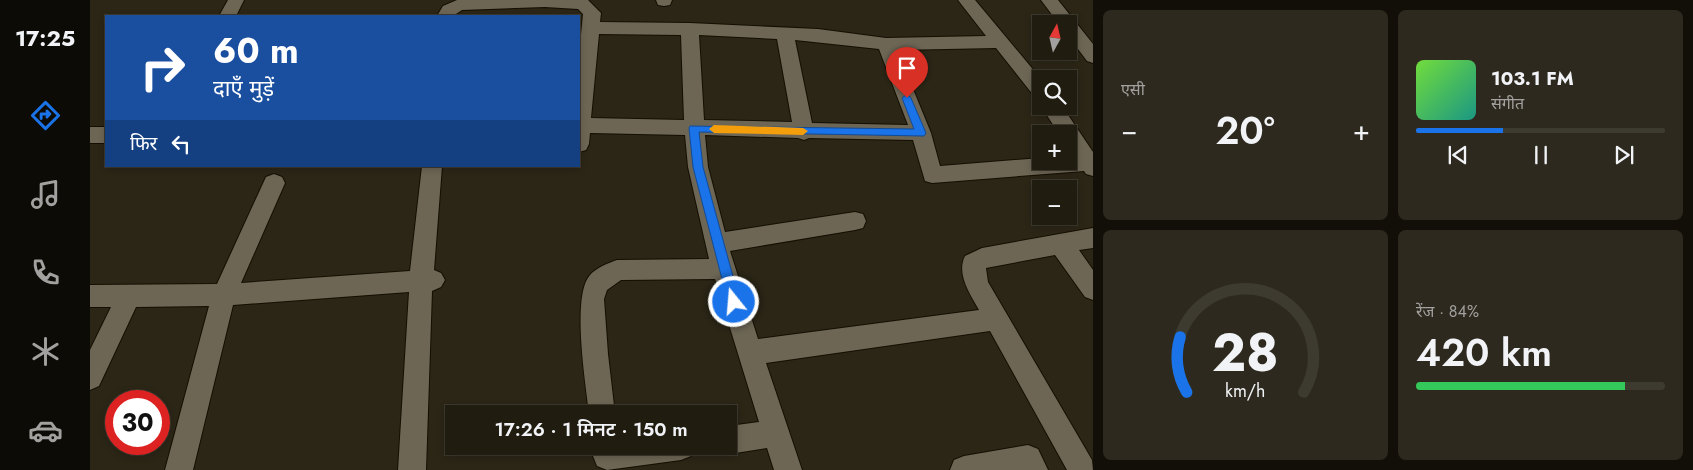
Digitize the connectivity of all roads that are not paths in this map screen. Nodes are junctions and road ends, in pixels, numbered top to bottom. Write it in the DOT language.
graph roads {
  1 [pos="236,0"];
  2 [pos="966,0"];
  3 [pos="1049,0"];
  4 [pos="517,2"];
  5 [pos="228,15"];
  6 [pos="446,15"];
  7 [pos="1061,15"];
  8 [pos="591,28"];
  9 [pos="690,29"];
  10 [pos="785,34"];
  11 [pos="1078,37"];
  12 [pos="999,42"];
  13 [pos="886,44"];
  14 [pos="1093,57"];
  15 [pos="1032,80"];
  16 [pos="1057,115"];
  17 [pos="582,125"];
  18 [pos="694,128"];
  19 [pos="804,132"];
  20 [pos="921,133"];
  21 [pos="90,135"];
  22 [pos="105,135"];
  23 [pos="580,138"];
  24 [pos="1092,164"];
  25 [pos="432,167"];
  26 [pos="274,183"];
  27 [pos="855,221"];
  28 [pos="1093,238"];
  29 [pos="717,243"];
  30 [pos="1061,244"];
  31 [pos="723,269"];
  32 [pos="427,281"];
  33 [pos="1093,288"];
  34 [pos="224,295"];
  35 [pos="90,296"];
  36 [pos="129,296"];
  37 [pos="997,319"];
  38 [pos="749,353"];
  39 [pos="90,376"];
  40 [pos="601,405"];
  41 [pos="776,433"];
  42 [pos="737,439"];
  43 [pos="626,455"];
  44 [pos="607,458"];
  45 [pos="179,470"];
  46 [pos="412,470"];
  47 [pos="788,470"];
  48 [pos="964,470"];
  49 [pos="1034,470"];
  50 [pos="1082,470"];
  1 -- 5 [label="street"];
  2 -- 12 [label="street"];
  3 -- 7 [label="street"];
  4 -- 6 [label="street"];
  4 -- 8 [label="street"];
  8 -- 9 [label="street"];
  8 -- 17 [label="street"];
  9 -- 10 [label="street"];
  9 -- 18 [label="street"];
  10 -- 13 [label="street"];
  10 -- 19 [label="street"];
  11 -- 14 [label="street"];
  12 -- 13 [label="street"];
  12 -- 15 [label="street"];
  13 -- 20 [label="street"];
  16 -- 24 [label="street"];
  17 -- 18 [label="street"];
  17 -- 23 [label="street"];
  18 -- 19 [label="street"];
  18 -- 29 [label="street"];
  19 -- 20 [label="street"];
  20 -- 24 [label="street"];
  21 -- 22 [label="street"];
  25 -- 32 [label="street"];
  26 -- 34 [label="street"];
  27 -- 29 [label="street"];
  28 -- 30 [label="street"];
  29 -- 31 [label="street"];
  30 -- 33 [label="street"];
  30 -- 37 [label="street"];
  31 -- 38 [label="street"];
  31 -- 40 [label="street"];
  32 -- 34 [label="street"];
  32 -- 46 [label="street"];
  34 -- 36 [label="street"];
  34 -- 45 [label="street"];
  35 -- 36 [label="street"];
  36 -- 39 [label="street"];
  37 -- 38 [label="street"];
  37 -- 50 [label="street"];
  38 -- 41 [label="street"];
  41 -- 42 [label="street"];
  41 -- 47 [label="street"];
  43 -- 44 [label="street"];
  48 -- 49 [label="street"];
}
